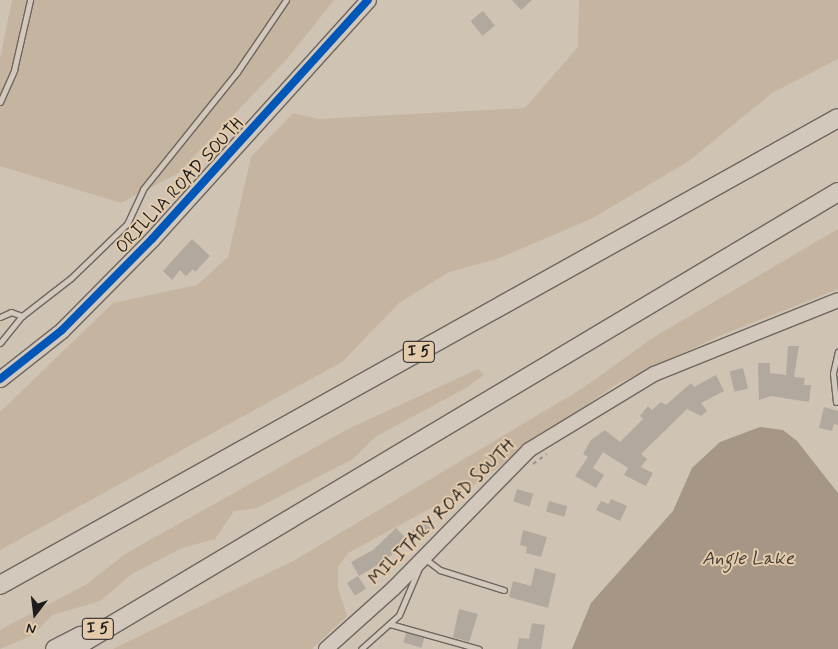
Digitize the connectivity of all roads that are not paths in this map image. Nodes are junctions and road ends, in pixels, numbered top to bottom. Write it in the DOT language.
graph roads {
  1 [pos="30,0"];
  2 [pos="286,0"];
  3 [pos="368,0"];
  4 [pos="0,102"];
  5 [pos="838,118"];
  6 [pos="838,192"];
  7 [pos="838,300"];
  8 [pos="22,316"];
  9 [pos="0,317"];
  10 [pos="0,343"];
  11 [pos="838,352"];
  12 [pos="0,379"];
  13 [pos="836,402"];
  14 [pos="424,558"];
  15 [pos="0,585"];
  16 [pos="504,590"];
  17 [pos="140,608"];
  18 [pos="390,624"];
  19 [pos="55,649"];
  20 [pos="72,649"];
  21 [pos="326,649"];
  22 [pos="361,649"];
  23 [pos="479,649"];
  1 -- 4 [label="lane"];
  2 -- 8 [label="lane"];
  3 -- 12 [label="main road, ORILLIA ROAD SOUTH"];
  5 -- 15 [label="highway, I 5"];
  6 -- 17 [label="highway, I 5"];
  7 -- 14 [label="main road, MILITARY ROAD SOUTH"];
  8 -- 9 [label="lane"];
  8 -- 10 [label="lane"];
  11 -- 13 [label="lane"];
  14 -- 16 [label="lane"];
  14 -- 18 [label="lane"];
  14 -- 21 [label="main road, MILITARY ROAD SOUTH"];
  17 -- 19 [label="highway, I 5"];
  17 -- 20 [label="highway"];
  18 -- 22 [label="lane"];
  18 -- 23 [label="lane"];
}
